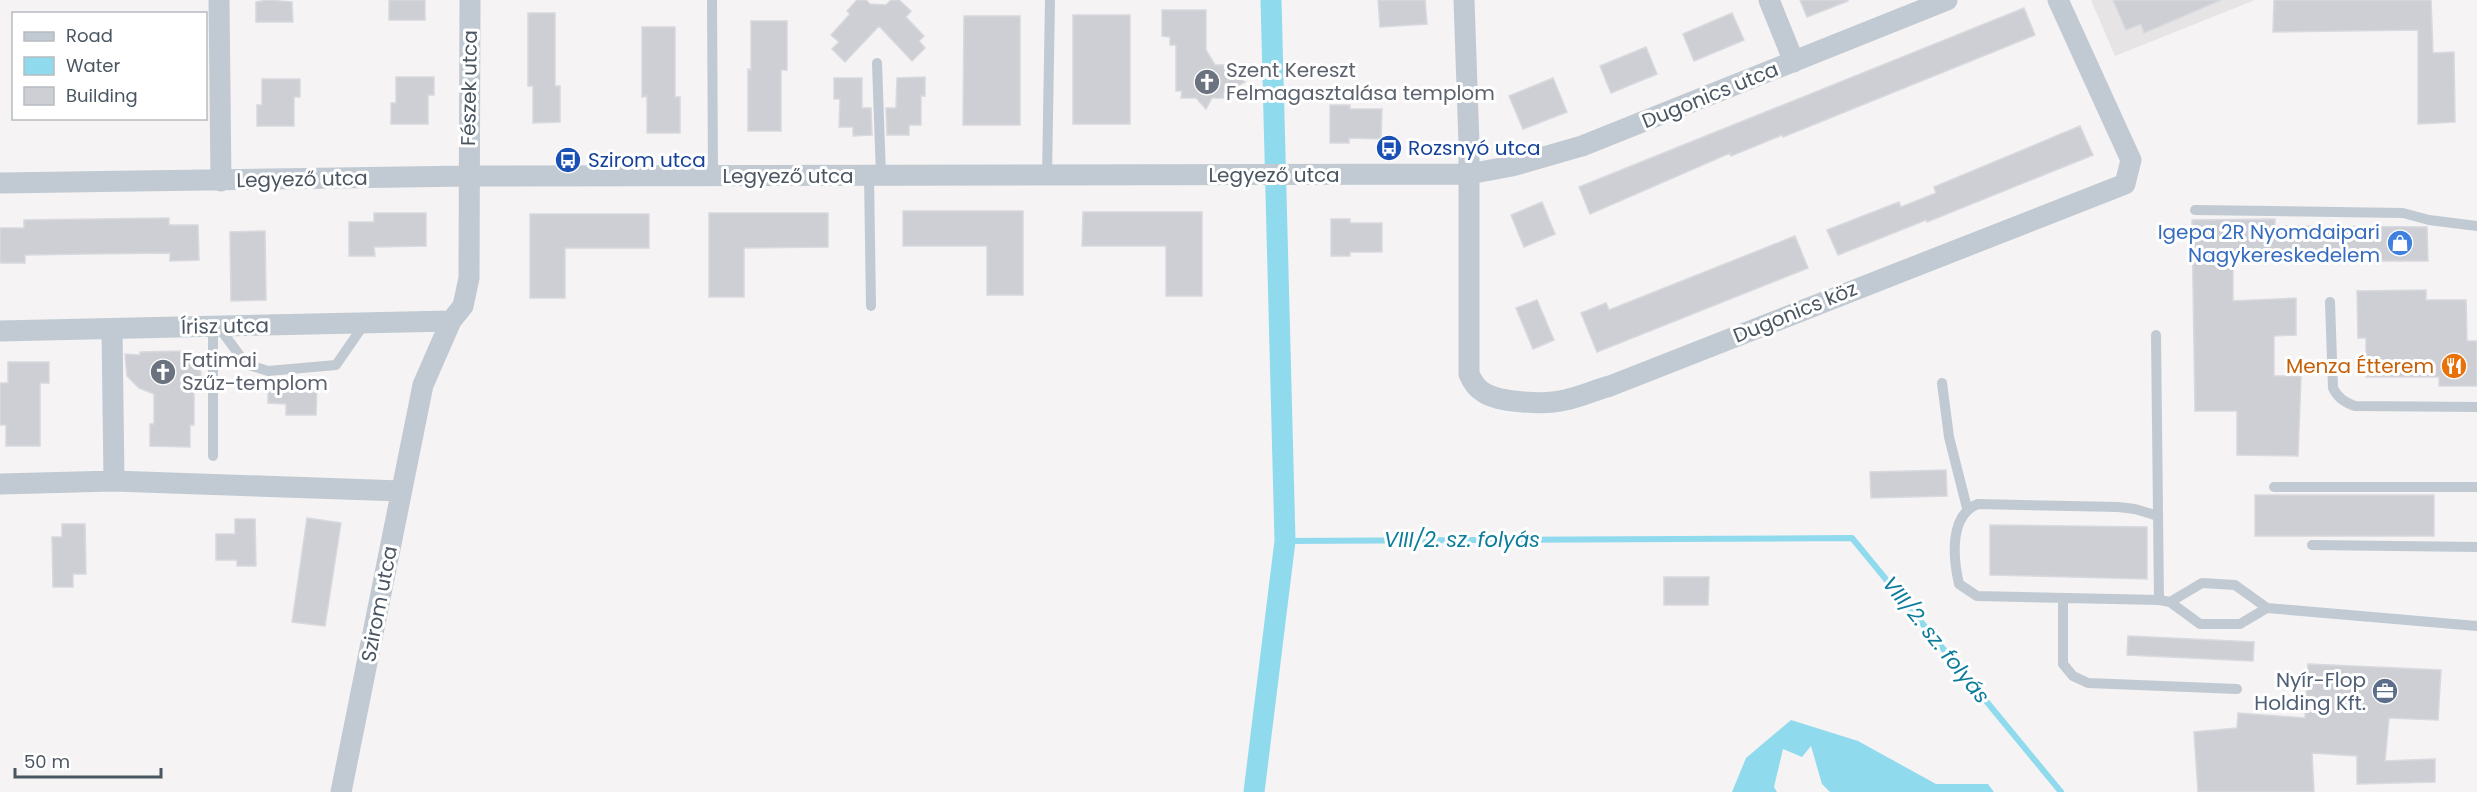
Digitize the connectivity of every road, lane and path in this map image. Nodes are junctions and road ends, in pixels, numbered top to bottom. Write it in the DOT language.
graph roads {
  1 [pos="219,0"];
  2 [pos="470,0"];
  3 [pos="712,0"];
  4 [pos="1050,0"];
  5 [pos="1464,0"];
  6 [pos="1768,0"];
  7 [pos="1947,0"];
  8 [pos="2058,0"];
  9 [pos="1794,62"];
  10 [pos="877,63"];
  11 [pos="1469,174"];
  12 [pos="469,176"];
  13 [pos="713,176"];
  14 [pos="875,176"];
  15 [pos="1047,176"];
  16 [pos="221,181"];
  17 [pos="0,183"];
  18 [pos="2195,210"];
  19 [pos="2477,226"];
  20 [pos="2330,302"];
  21 [pos="871,306"];
  22 [pos="451,321"];
  23 [pos="365,323"];
  24 [pos="215,327"];
  25 [pos="112,329"];
  26 [pos="0,331"];
  27 [pos="2156,335"];
  28 [pos="1942,383"];
  29 [pos="2477,407"];
  30 [pos="213,456"];
  31 [pos="114,481"];
  32 [pos="0,484"];
  33 [pos="2274,486"];
  34 [pos="2477,487"];
  35 [pos="401,491"];
  36 [pos="1967,508"];
  37 [pos="2158,516"];
  38 [pos="2312,545"];
  39 [pos="2477,547"];
  40 [pos="2063,598"];
  41 [pos="2164,601"];
  42 [pos="2267,608"];
  43 [pos="2477,626"];
  44 [pos="2237,689"];
  45 [pos="341,792"];
  1 -- 16 [label="street"];
  2 -- 12 [label="street, Fészek utca"];
  3 -- 13 [label="lane"];
  4 -- 15 [label="lane"];
  5 -- 11 [label="street"];
  6 -- 9 [label="street"];
  7 -- 9 [label="street, Dugonics utca"];
  8 -- 11 [label="street, Dugonics köz"];
  9 -- 11 [label="street, Dugonics utca"];
  10 -- 14 [label="lane"];
  11 -- 15 [label="street, Legyező utca"];
  12 -- 13 [label="street, Legyező utca"];
  12 -- 16 [label="street, Legyező utca"];
  12 -- 22 [label="street, Szirom utca"];
  13 -- 14 [label="street, Legyező utca"];
  14 -- 15 [label="street, Legyező utca"];
  14 -- 21 [label="lane"];
  16 -- 17 [label="street, Legyező utca"];
  18 -- 19 [label="lane"];
  20 -- 29 [label="lane"];
  22 -- 23 [label="street, Írisz utca"];
  22 -- 35 [label="street, Szirom utca"];
  23 -- 24 [label="street, Írisz utca"];
  23 -- 24 [label="lane"];
  24 -- 25 [label="street, Írisz utca"];
  24 -- 30 [label="lane"];
  25 -- 26 [label="street, Írisz utca"];
  25 -- 31 [label="street"];
  27 -- 37 [label="lane"];
  28 -- 36 [label="lane"];
  31 -- 32 [label="street"];
  31 -- 35 [label="street"];
  33 -- 34 [label="lane"];
  35 -- 45 [label="street, Szirom utca"];
  36 -- 37 [label="lane"];
  36 -- 40 [label="lane"];
  37 -- 41 [label="lane"];
  38 -- 39 [label="lane"];
  40 -- 41 [label="lane"];
  40 -- 44 [label="lane"];
  41 -- 42 [label="lane"];
  41 -- 42 [label="lane"];
  42 -- 43 [label="lane"];
}
